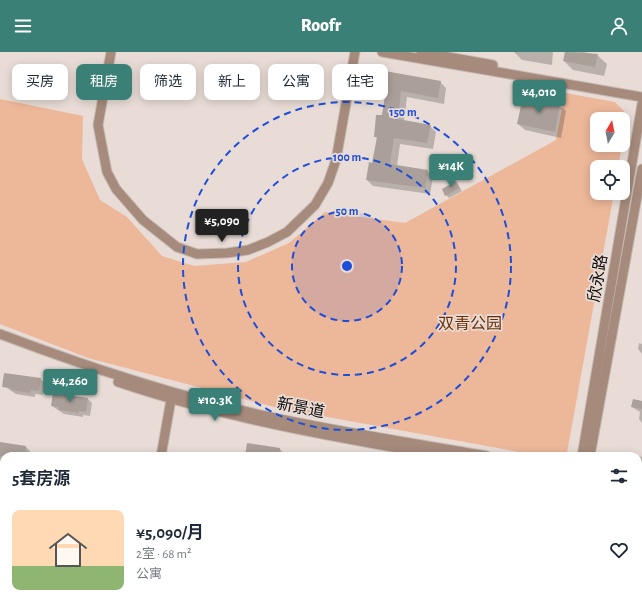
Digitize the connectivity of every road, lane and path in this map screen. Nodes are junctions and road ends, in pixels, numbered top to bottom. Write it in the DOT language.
graph roads {
  1 [pos="111,52"];
  2 [pos="355,52"];
  3 [pos="382,52"];
  4 [pos="421,52"];
  5 [pos="642,91"];
  6 [pos="642,97"];
  7 [pos="642,104"];
  8 [pos="642,169"];
  9 [pos="0,334"];
  10 [pos="0,341"];
  11 [pos="174,397"];
  12 [pos="162,452"];
  13 [pos="167,452"];
  14 [pos="420,452"];
  15 [pos="465,452"];
  16 [pos="583,452"];
  17 [pos="591,452"];
  1 -- 2 [label="street"];
  3 -- 6 [label="street"];
  4 -- 5 [label="street"];
  7 -- 16 [label="street, 欣永路"];
  8 -- 17 [label="street, 欣永路"];
  9 -- 11 [label="street, 新景道"];
  10 -- 11 [label="street, 新景道"];
  11 -- 12 [label="street"];
  11 -- 13 [label="street"];
  11 -- 14 [label="street, 新景道"];
  11 -- 15 [label="street, 新景道"];
}
